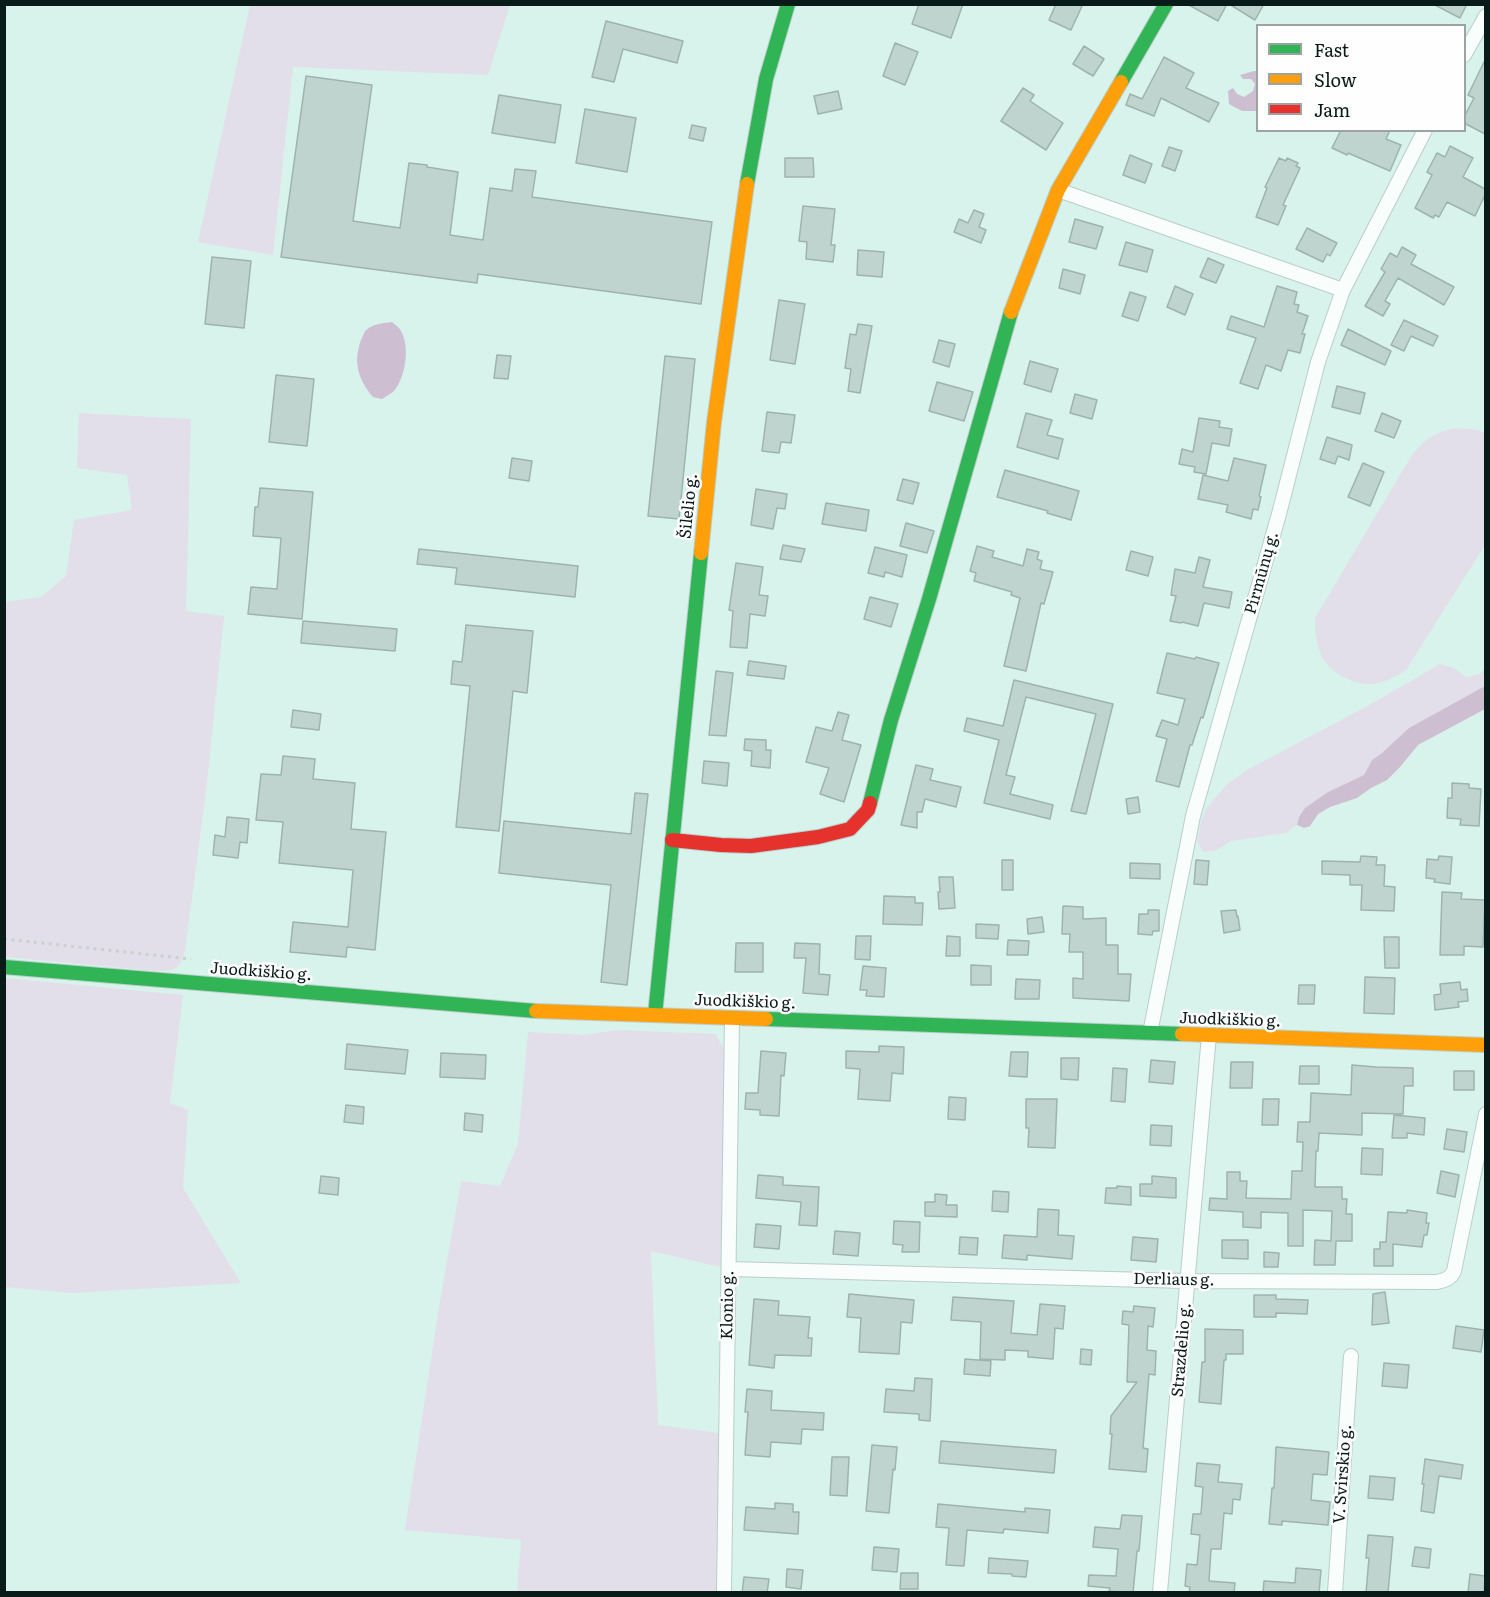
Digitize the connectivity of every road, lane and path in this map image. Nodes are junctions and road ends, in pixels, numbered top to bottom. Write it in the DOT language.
graph roads {
  1 [pos="788,4"];
  2 [pos="1166,4"];
  3 [pos="1485,16"];
  4 [pos="1466,51"];
  5 [pos="1424,132"];
  6 [pos="1058,190"];
  7 [pos="1343,290"];
  8 [pos="672,840"];
  9 [pos="4,939"];
  10 [pos="190,959"];
  11 [pos="4,967"];
  12 [pos="655,1015"];
  13 [pos="732,1018"];
  14 [pos="1150,1033"];
  15 [pos="1209,1035"];
  16 [pos="1485,1045"];
  17 [pos="1485,1114"];
  18 [pos="729,1269"];
  19 [pos="1187,1281"];
  20 [pos="1351,1356"];
  21 [pos="724,1593"];
  22 [pos="1160,1593"];
  23 [pos="1335,1593"];
  1 -- 8 [label="street, Šilelio g."];
  2 -- 6 [label="street"];
  3 -- 4 [label="street"];
  5 -- 7 [label="street, Pirmūnų g."];
  6 -- 7 [label="street"];
  6 -- 8 [label="street"];
  7 -- 14 [label="street, Pirmūnų g."];
  8 -- 12 [label="street, Šilelio g."];
  9 -- 10 [label="path"];
  11 -- 12 [label="street, Juodkiškio g."];
  12 -- 13 [label="street, Juodkiškio g."];
  13 -- 14 [label="street, Juodkiškio g."];
  13 -- 18 [label="street, Klonio g."];
  14 -- 15 [label="street, Juodkiškio g."];
  15 -- 16 [label="street, Juodkiškio g."];
  15 -- 19 [label="street, Strazdelio g."];
  17 -- 19 [label="street, Derliaus g."];
  18 -- 19 [label="street, Derliaus g."];
  18 -- 21 [label="street, Klonio g."];
  19 -- 22 [label="street, Strazdelio g."];
  20 -- 23 [label="street, V. Svirskio g."];
}
